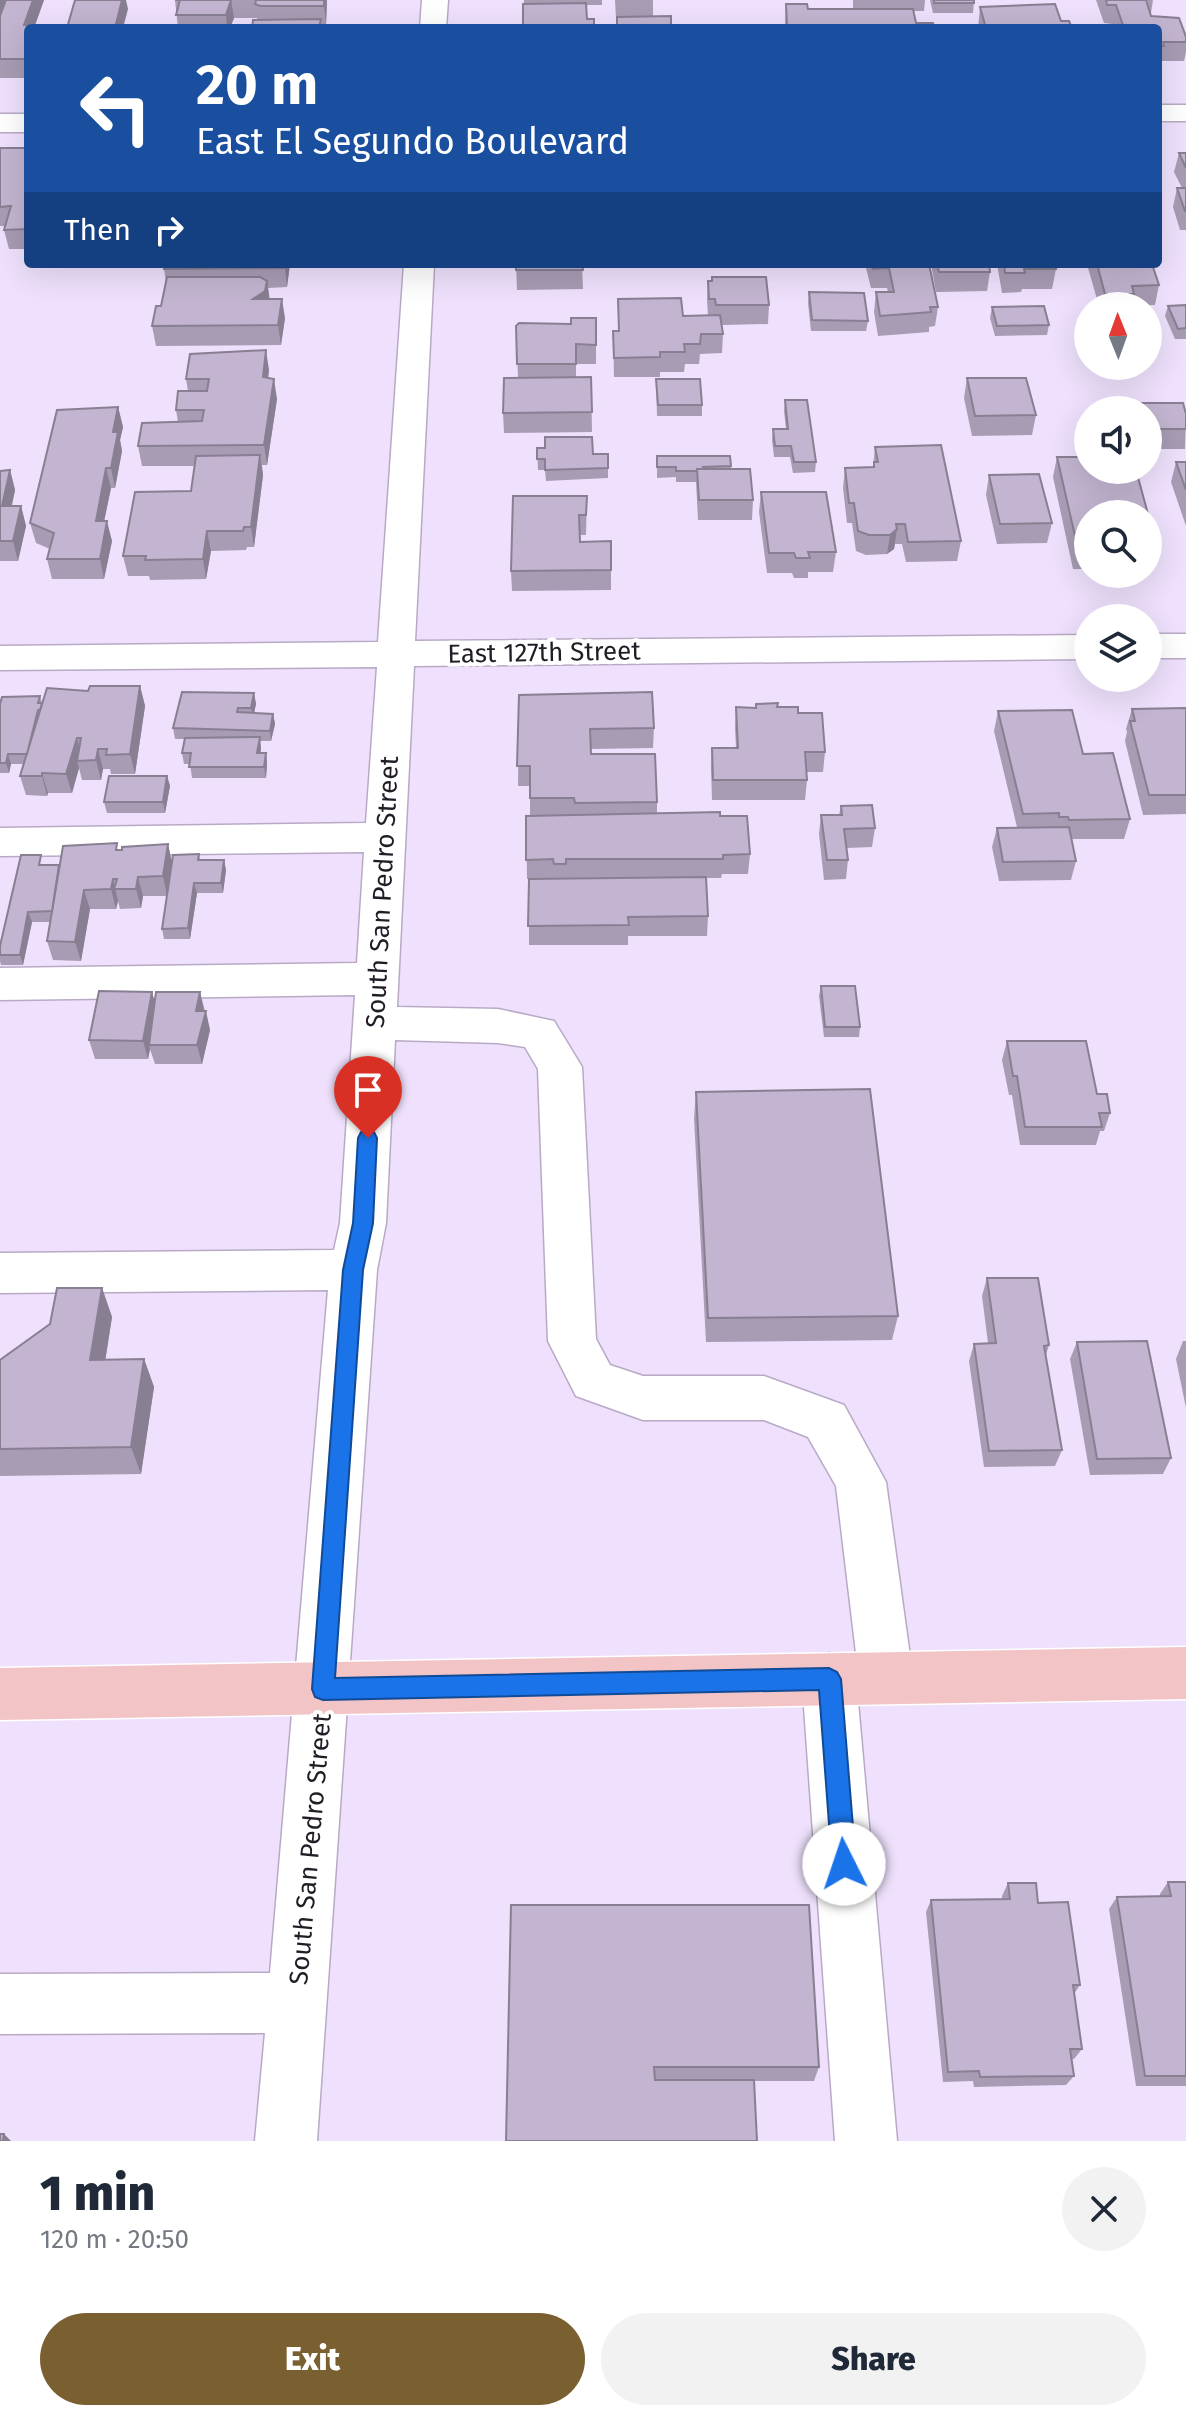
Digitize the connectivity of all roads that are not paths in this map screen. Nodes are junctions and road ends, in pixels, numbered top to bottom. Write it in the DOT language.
graph roads {
  1 [pos="435,0"];
  2 [pos="433,24"];
  3 [pos="1162,113"];
  4 [pos="1186,113"];
  5 [pos="0,123"];
  6 [pos="24,123"];
  7 [pos="419,268"];
  8 [pos="1162,646"];
  9 [pos="1186,646"];
  10 [pos="1074,647"];
  11 [pos="396,653"];
  12 [pos="0,658"];
  13 [pos="386,837"];
  14 [pos="0,842"];
  15 [pos="0,984"];
  16 [pos="376,1001"];
  17 [pos="353,1270"];
  18 [pos="0,1273"];
  19 [pos="1186,1673"];
  20 [pos="886,1678"];
  21 [pos="829,1679"];
  22 [pos="323,1689"];
  23 [pos="0,1694"];
  24 [pos="297,2003"];
  25 [pos="0,2004"];
  26 [pos="286,2141"];
  27 [pos="866,2141"];
  1 -- 2 [label="street"];
  3 -- 4 [label="street"];
  5 -- 6 [label="street"];
  7 -- 11 [label="street, South San Pedro Street"];
  8 -- 9 [label="street"];
  10 -- 11 [label="street, East 127th Street"];
  11 -- 12 [label="street, East 127th Street"];
  11 -- 13 [label="street, South San Pedro Street"];
  13 -- 14 [label="street"];
  13 -- 16 [label="street, South San Pedro Street"];
  15 -- 16 [label="street"];
  16 -- 17 [label="street, South San Pedro Street"];
  16 -- 20 [label="street"];
  17 -- 18 [label="street"];
  17 -- 22 [label="street, South San Pedro Street"];
  19 -- 20 [label="main road"];
  20 -- 21 [label="main road"];
  21 -- 22 [label="main road"];
  21 -- 27 [label="street"];
  22 -- 23 [label="main road"];
  22 -- 24 [label="street, South San Pedro Street"];
  24 -- 25 [label="street"];
  24 -- 26 [label="street, South San Pedro Street"];
}
